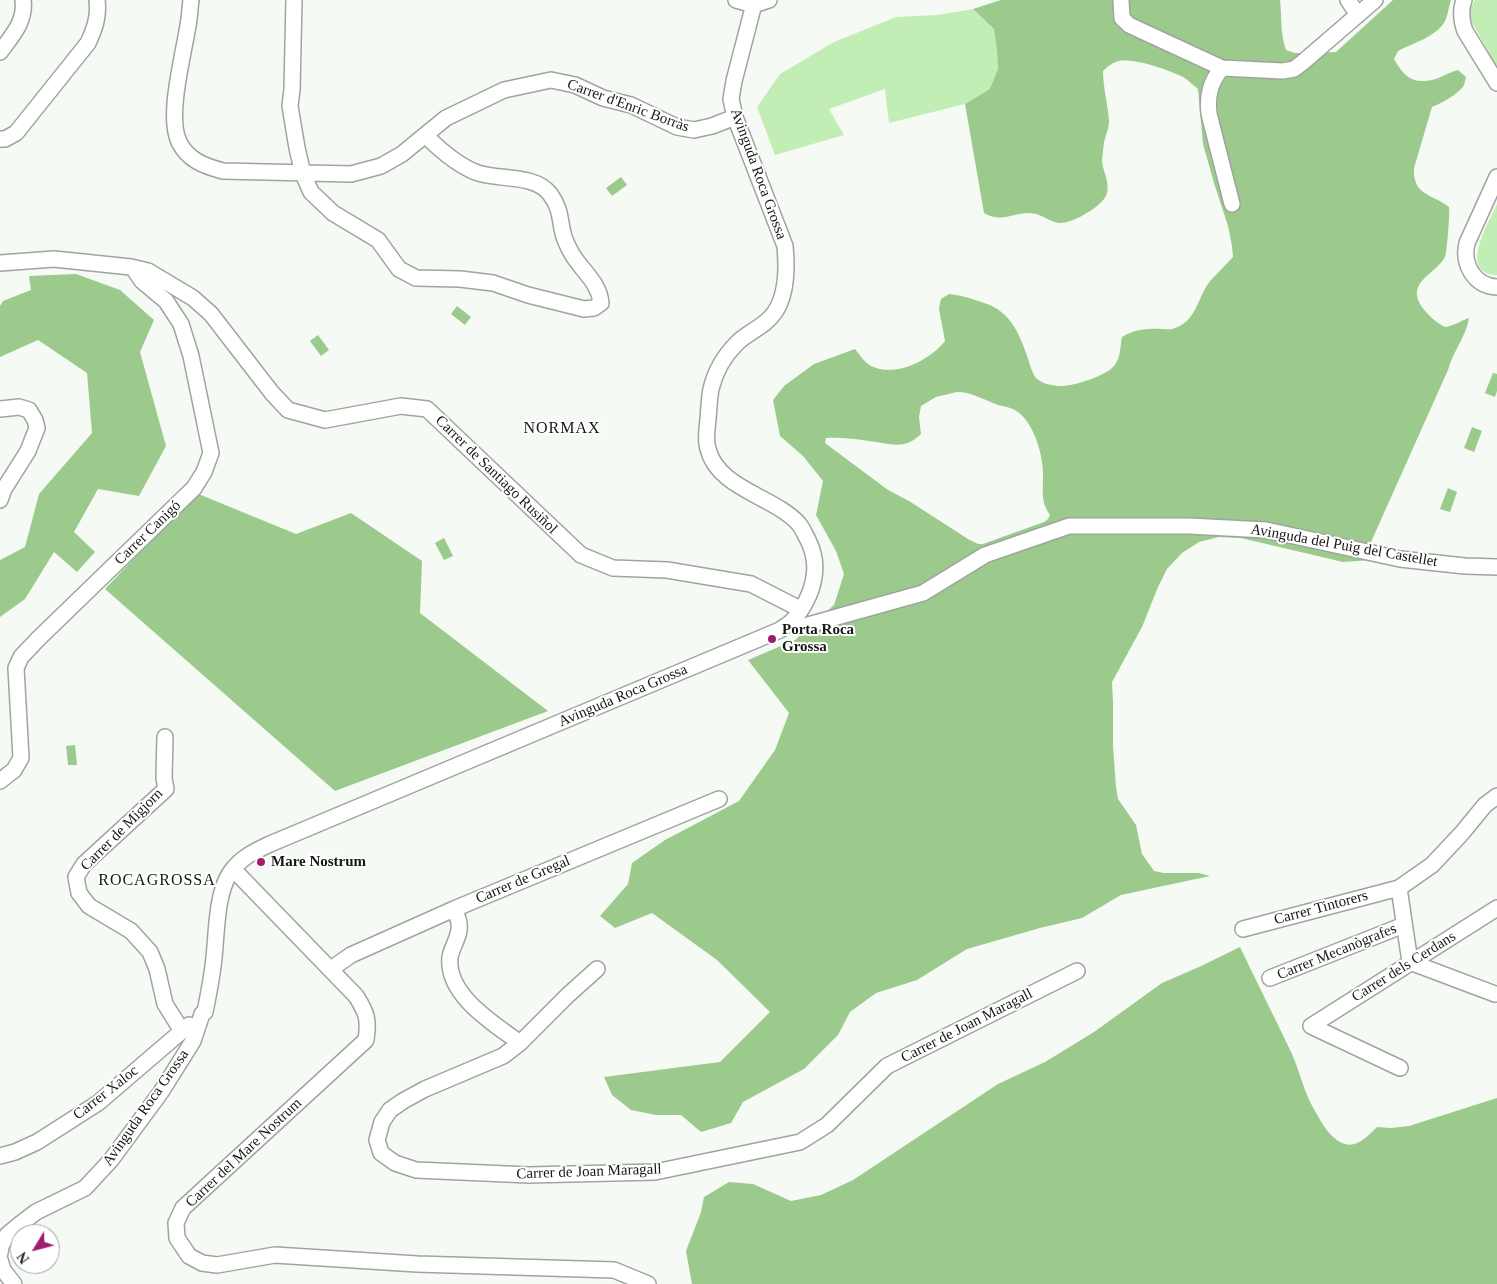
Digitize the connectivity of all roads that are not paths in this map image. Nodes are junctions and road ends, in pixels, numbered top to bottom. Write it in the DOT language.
graph roads {
  1 [pos="23,0"];
  2 [pos="97,0"];
  3 [pos="190,0"];
  4 [pos="294,0"];
  5 [pos="736,0"];
  6 [pos="769,0"];
  7 [pos="1121,0"];
  8 [pos="1348,0"];
  9 [pos="1375,0"];
  10 [pos="1464,0"];
  11 [pos="754,3"];
  12 [pos="1358,15"];
  13 [pos="0,52"];
  14 [pos="1222,68"];
  15 [pos="1497,83"];
  16 [pos="735,116"];
  17 [pos="425,135"];
  18 [pos="0,139"];
  19 [pos="303,174"];
  20 [pos="1497,176"];
  21 [pos="1232,204"];
  22 [pos="0,263"];
  23 [pos="133,268"];
  24 [pos="1497,287"];
  25 [pos="0,409"];
  26 [pos="0,500"];
  27 [pos="1497,567"];
  28 [pos="796,615"];
  29 [pos="165,737"];
  30 [pos="0,781"];
  31 [pos="1497,796"];
  32 [pos="719,799"];
  33 [pos="233,869"];
  34 [pos="1399,888"];
  35 [pos="454,909"];
  36 [pos="1495,912"];
  37 [pos="1404,925"];
  38 [pos="1243,929"];
  39 [pos="1410,962"];
  40 [pos="331,969"];
  41 [pos="597,969"];
  42 [pos="1077,971"];
  43 [pos="1270,978"];
  44 [pos="1496,994"];
  45 [pos="202,1014"];
  46 [pos="182,1031"];
  47 [pos="520,1043"];
  48 [pos="1400,1068"];
  49 [pos="0,1156"];
  50 [pos="0,1253"];
  51 [pos="0,1260"];
  52 [pos="14,1284"];
  53 [pos="648,1284"];
  1 -- 13 [label="street"];
  2 -- 18 [label="street"];
  3 -- 19 [label="street, Carrer d'Enric Borràs"];
  4 -- 19 [label="street"];
  5 -- 11 [label="street"];
  6 -- 11 [label="street"];
  7 -- 14 [label="street"];
  8 -- 12 [label="street"];
  9 -- 12 [label="street"];
  10 -- 15 [label="street"];
  11 -- 16 [label="street, Avinguda Roca Grossa"];
  12 -- 14 [label="street"];
  14 -- 21 [label="street"];
  16 -- 17 [label="street, Carrer d'Enric Borràs"];
  16 -- 28 [label="street, Avinguda Roca Grossa"];
  17 -- 19 [label="street, Carrer d'Enric Borràs"];
  17 -- 19 [label="street"];
  20 -- 24 [label="street"];
  22 -- 23 [label="street, Carrer de Santiago Rusiñol"];
  23 -- 28 [label="street, Carrer de Santiago Rusiñol"];
  23 -- 30 [label="street, Carrer Canigó"];
  25 -- 26 [label="street"];
  27 -- 28 [label="street, Avinguda del Puig del Castellet"];
  28 -- 33 [label="street, Avinguda Roca Grossa"];
  29 -- 46 [label="street, Carrer de Migjorn"];
  31 -- 34 [label="street"];
  32 -- 35 [label="street, Carrer de Gregal"];
  33 -- 40 [label="street, Carrer del Mare Nostrum"];
  33 -- 45 [label="street, Avinguda Roca Grossa"];
  34 -- 37 [label="street"];
  34 -- 38 [label="street, Carrer Tintorers"];
  35 -- 40 [label="street, Carrer de Gregal"];
  35 -- 47 [label="street"];
  36 -- 39 [label="street, Carrer dels Cerdans"];
  37 -- 39 [label="street"];
  37 -- 43 [label="street, Carrer Mecanògrafes"];
  39 -- 44 [label="street"];
  39 -- 48 [label="street, Carrer dels Cerdans"];
  40 -- 53 [label="street, Carrer del Mare Nostrum"];
  41 -- 47 [label="street, Carrer de Joan Maragall"];
  42 -- 47 [label="street, Carrer de Joan Maragall"];
  45 -- 46 [label="street, Carrer Xaloc"];
  45 -- 50 [label="street, Avinguda Roca Grossa"];
  46 -- 49 [label="street, Carrer Xaloc"];
  51 -- 52 [label="street"];
}
